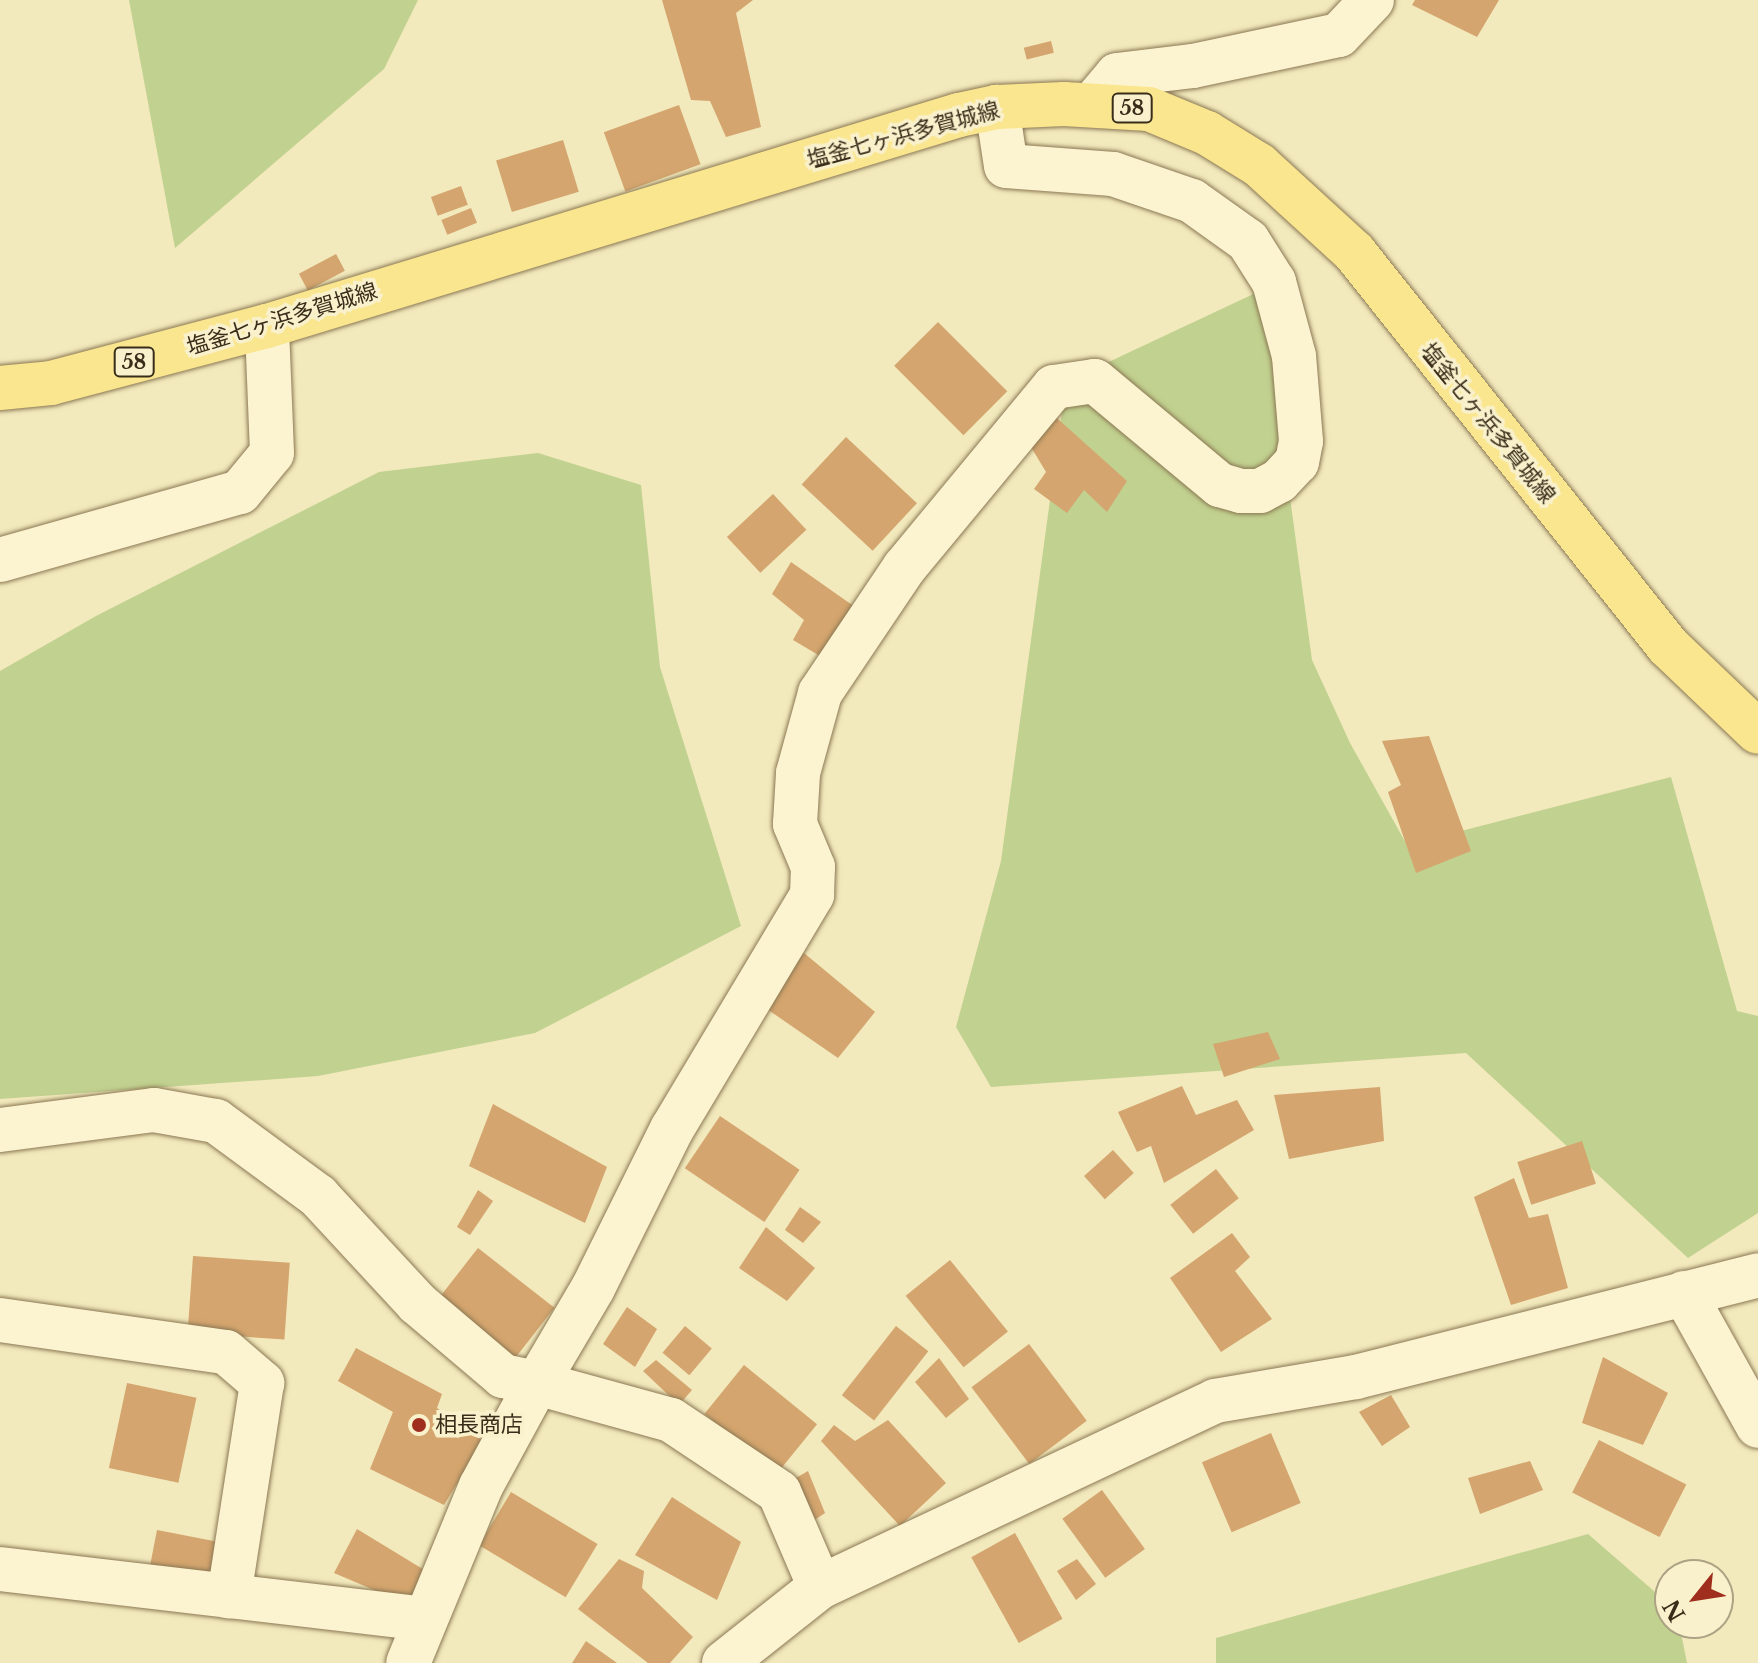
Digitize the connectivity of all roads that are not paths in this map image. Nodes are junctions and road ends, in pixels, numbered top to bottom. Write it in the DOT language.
graph roads {
  1 [pos="1372,0"];
  2 [pos="1092,105"];
  3 [pos="997,107"];
  4 [pos="267,326"];
  5 [pos="0,388"];
  6 [pos="0,560"];
  7 [pos="1758,732"];
  8 [pos="0,1130"];
  9 [pos="1758,1275"];
  10 [pos="1684,1293"];
  11 [pos="0,1320"];
  12 [pos="537,1383"];
  13 [pos="1758,1426"];
  14 [pos="0,1569"];
  15 [pos="820,1587"];
  16 [pos="229,1596"];
  17 [pos="424,1619"];
  18 [pos="408,1663"];
  19 [pos="724,1663"];
  1 -- 2 [label="street"];
  2 -- 3 [label="main road, 塩釜七ヶ浜多賀城線 / 58"];
  2 -- 7 [label="main road, 塩釜七ヶ浜多賀城線 / 58"];
  3 -- 4 [label="main road, 塩釜七ヶ浜多賀城線 / 58"];
  3 -- 12 [label="street"];
  4 -- 5 [label="main road, 塩釜七ヶ浜多賀城線 / 58"];
  4 -- 6 [label="street"];
  8 -- 12 [label="street"];
  9 -- 10 [label="street"];
  10 -- 13 [label="street"];
  10 -- 15 [label="street"];
  11 -- 16 [label="street"];
  12 -- 15 [label="street"];
  12 -- 17 [label="street"];
  14 -- 16 [label="street"];
  15 -- 19 [label="street"];
  16 -- 17 [label="street"];
  17 -- 18 [label="street"];
}
